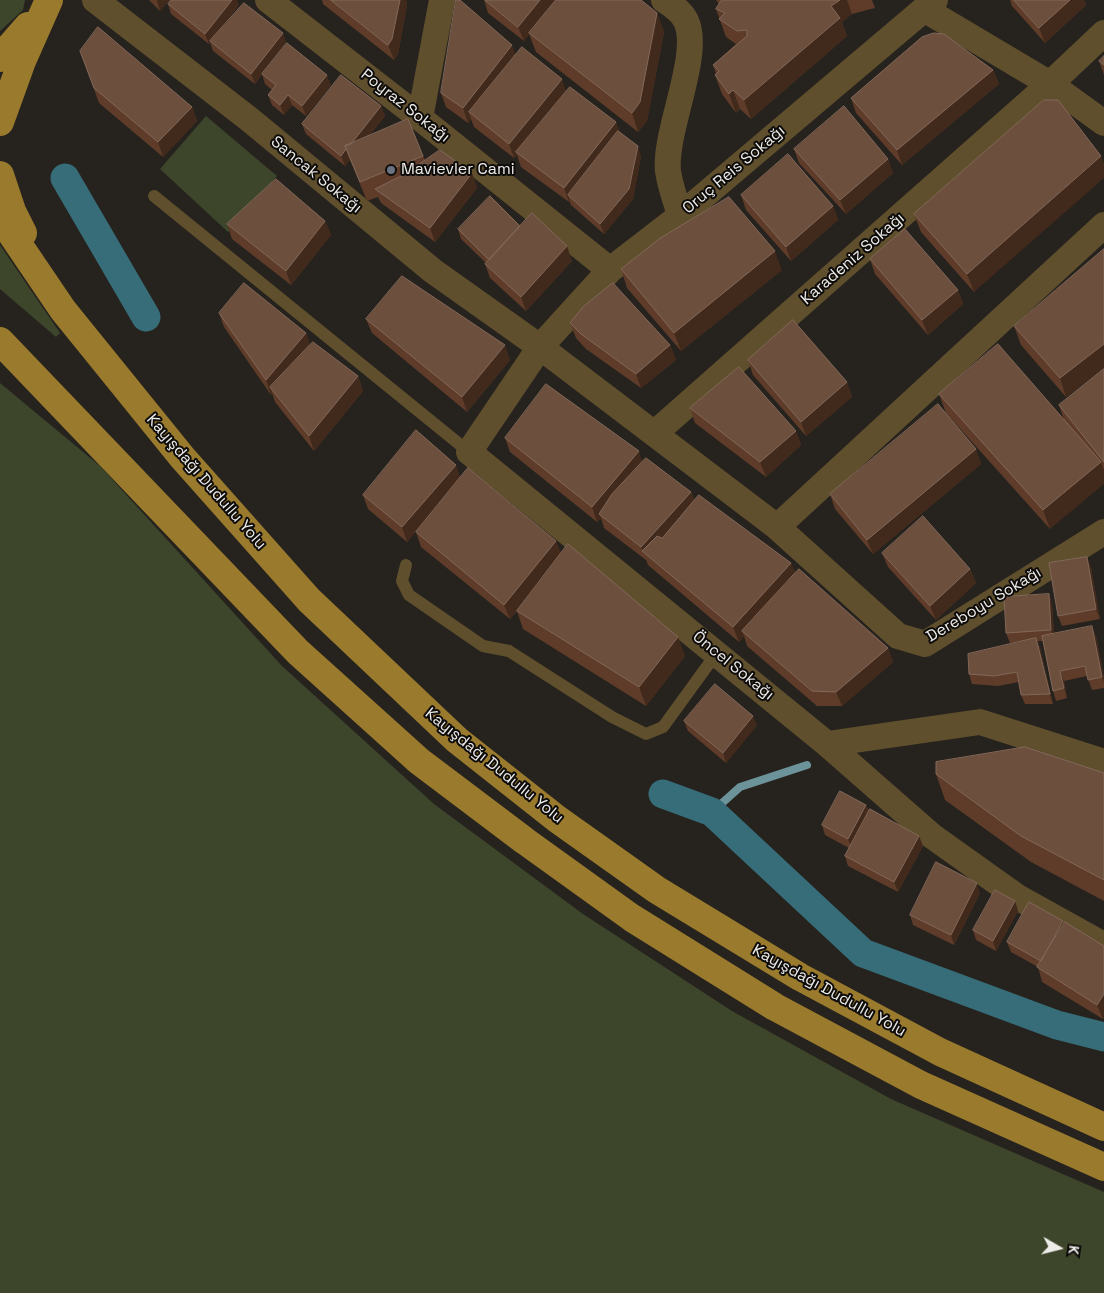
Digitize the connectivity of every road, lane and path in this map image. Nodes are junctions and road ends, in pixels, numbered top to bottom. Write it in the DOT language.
graph roads {
  1 [pos="49,0"];
  2 [pos="95,0"];
  3 [pos="268,0"];
  4 [pos="442,0"];
  5 [pos="664,0"];
  6 [pos="927,3"];
  7 [pos="1104,33"];
  8 [pos="0,58"];
  9 [pos="1050,84"];
  10 [pos="420,118"];
  11 [pos="0,122"];
  12 [pos="1104,123"];
  13 [pos="0,175"];
  14 [pos="154,196"];
  15 [pos="680,216"];
  16 [pos="0,217"];
  17 [pos="1104,225"];
  18 [pos="610,270"];
  19 [pos="62,310"];
  20 [pos="0,341"];
  21 [pos="540,347"];
  22 [pos="655,433"];
  23 [pos="470,452"];
  24 [pos="777,527"];
  25 [pos="1104,532"];
  26 [pos="406,565"];
  27 [pos="719,655"];
  28 [pos="827,744"];
  29 [pos="1104,762"];
  30 [pos="1104,945"];
  31 [pos="1104,1127"];
  32 [pos="1104,1167"];
  1 -- 8 [label="main road"];
  1 -- 11 [label="main road"];
  2 -- 21 [label="street, Sancak Sokağı"];
  3 -- 10 [label="street, Poyraz Sokağı"];
  4 -- 10 [label="street"];
  5 -- 15 [label="street"];
  6 -- 9 [label="street"];
  6 -- 15 [label="street, Oruç Reis Sokağı"];
  7 -- 9 [label="street, Karadeniz Sokağı"];
  9 -- 12 [label="street"];
  9 -- 22 [label="street, Karadeniz Sokağı"];
  10 -- 18 [label="street, Poyraz Sokağı"];
  13 -- 19 [label="main road"];
  14 -- 23 [label="lane"];
  15 -- 18 [label="street, Oruç Reis Sokağı"];
  16 -- 19 [label="main road, Kayışdağı Dudullu Yolu"];
  17 -- 24 [label="street"];
  18 -- 21 [label="street, Oruç Reis Sokağı"];
  19 -- 31 [label="main road, Kayışdağı Dudullu Yolu"];
  20 -- 32 [label="main road"];
  21 -- 22 [label="street, Sancak Sokağı"];
  21 -- 23 [label="street"];
  22 -- 24 [label="street, Dereboyu Sokağı"];
  23 -- 27 [label="street, Öncel Sokağı"];
  24 -- 25 [label="street, Dereboyu Sokağı"];
  26 -- 27 [label="lane"];
  27 -- 28 [label="street, Öncel Sokağı"];
  28 -- 29 [label="street"];
  28 -- 30 [label="street, Öncel Sokağı"];
}
